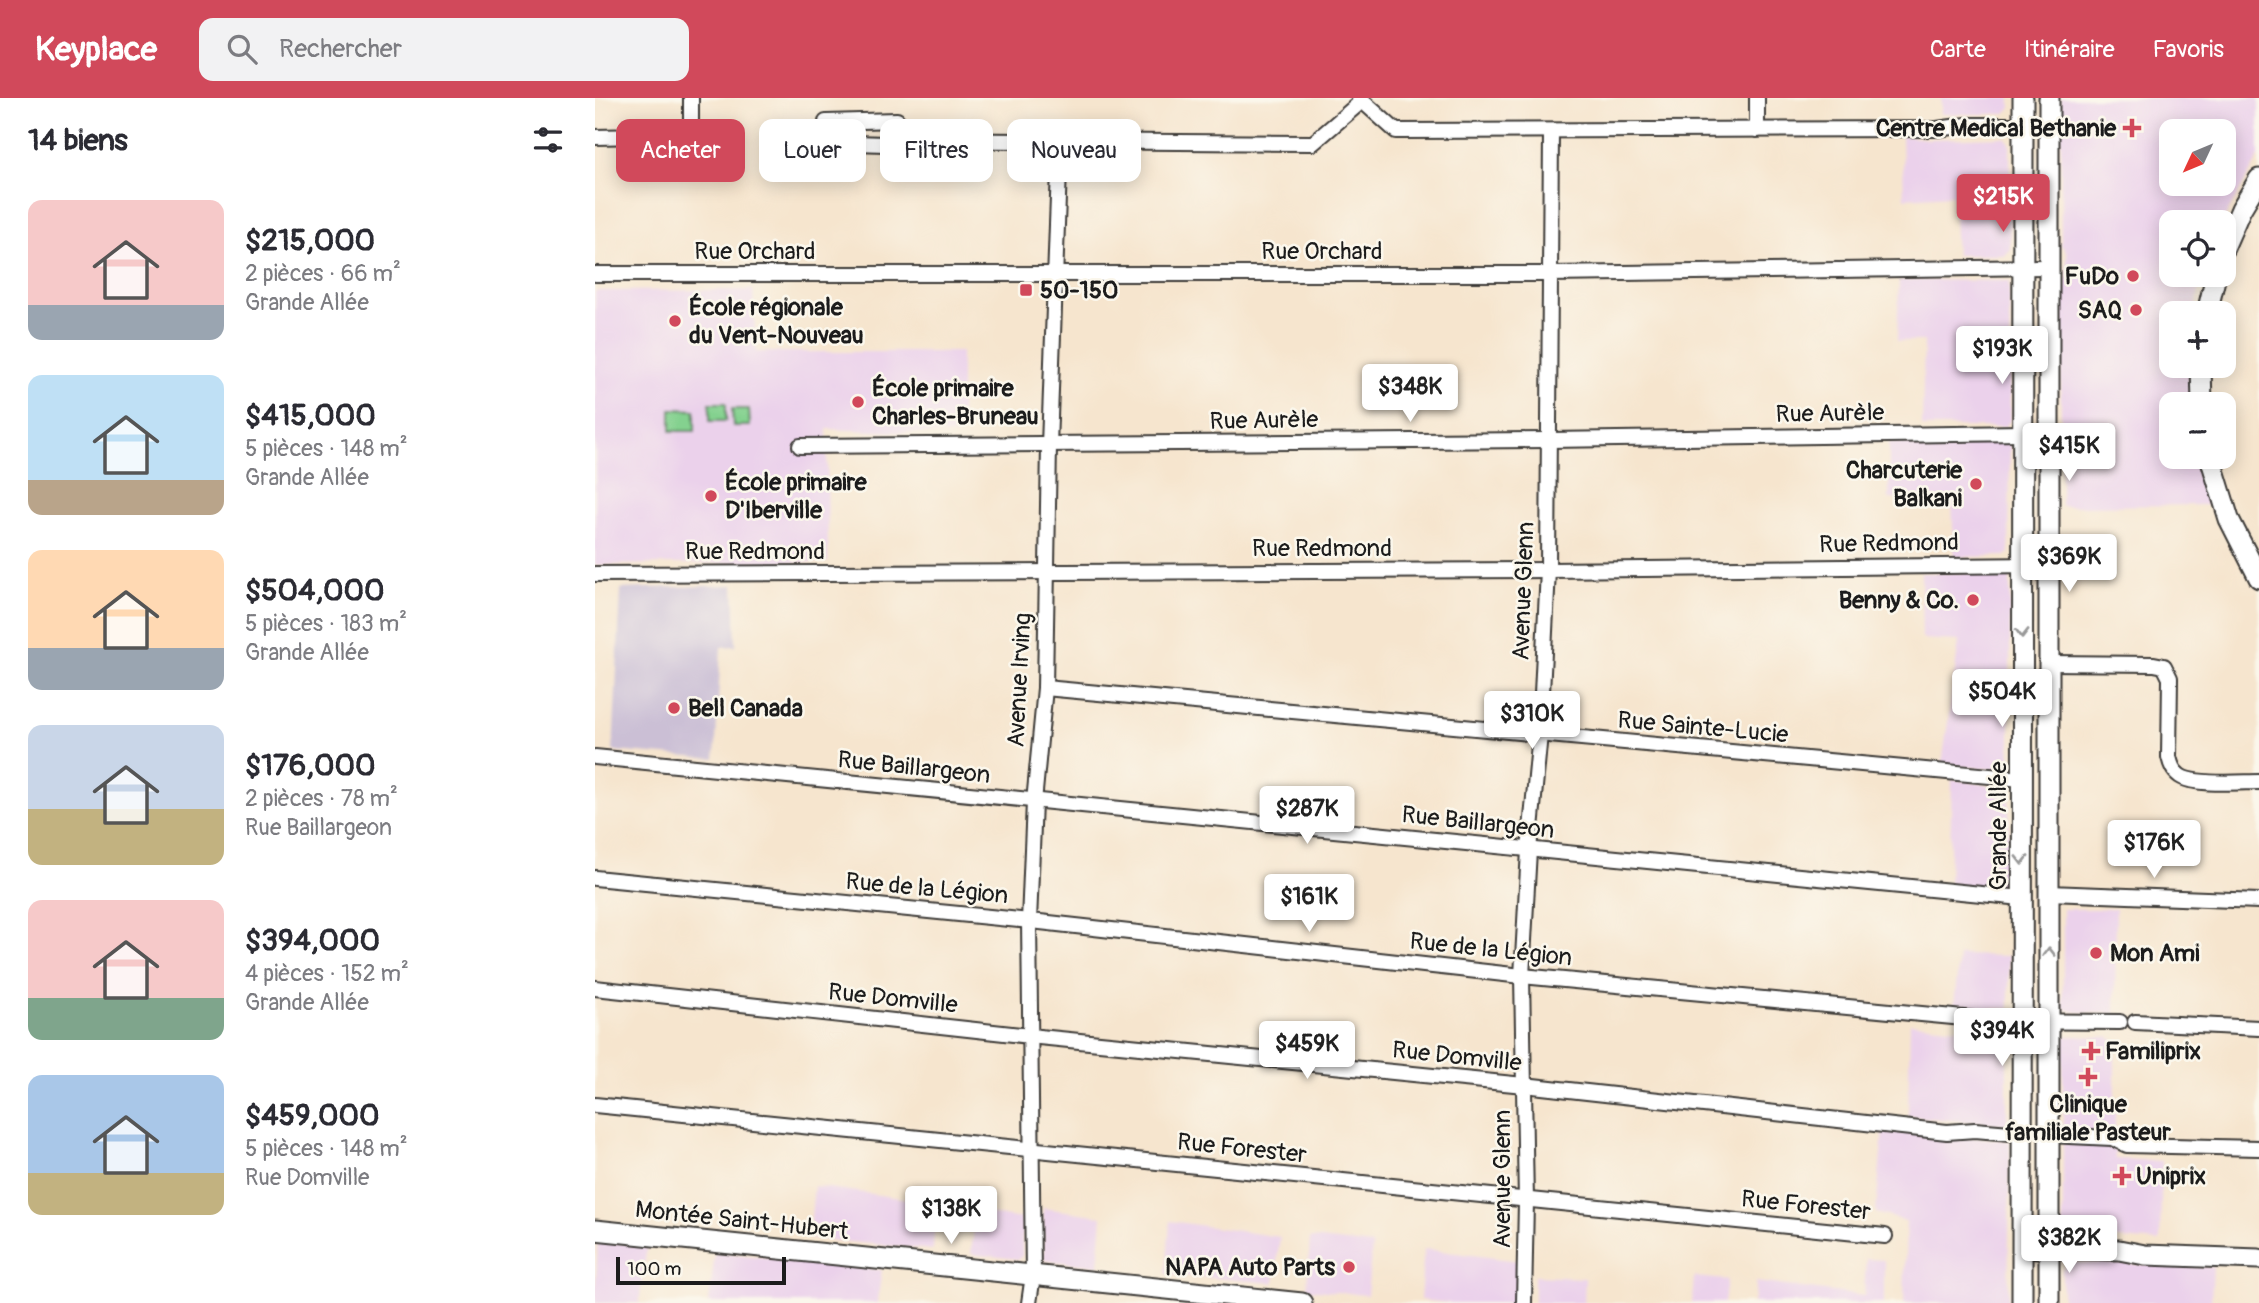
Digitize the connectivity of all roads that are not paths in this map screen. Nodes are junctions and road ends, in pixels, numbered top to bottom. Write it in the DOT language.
graph roads {
  1 [pos="691,98"];
  2 [pos="1757,98"];
  3 [pos="2023,98"];
  4 [pos="2049,98"];
  5 [pos="1360,99"];
  6 [pos="2023,125"];
  7 [pos="1757,130"];
  8 [pos="1551,131"];
  9 [pos="595,137"];
  10 [pos="901,140"];
  11 [pos="1141,142"];
  12 [pos="2259,179"];
  13 [pos="1059,182"];
  14 [pos="2236,220"];
  15 [pos="2022,267"];
  16 [pos="2049,267"];
  17 [pos="1056,273"];
  18 [pos="595,274"];
  19 [pos="1549,274"];
  20 [pos="2022,433"];
  21 [pos="1549,440"];
  22 [pos="1049,445"];
  23 [pos="800,446"];
  24 [pos="2214,469"];
  25 [pos="2022,565"];
  26 [pos="2049,565"];
  27 [pos="1548,570"];
  28 [pos="1046,573"];
  29 [pos="595,574"];
  30 [pos="2259,578"];
  31 [pos="2049,663"];
  32 [pos="1045,688"];
  33 [pos="1540,734"];
  34 [pos="595,757"];
  35 [pos="2022,779"];
  36 [pos="2259,782"];
  37 [pos="1034,802"];
  38 [pos="1529,850"];
  39 [pos="595,878"];
  40 [pos="2049,893"];
  41 [pos="2022,898"];
  42 [pos="2259,901"];
  43 [pos="1029,920"];
  44 [pos="1522,976"];
  45 [pos="595,988"];
  46 [pos="2022,1021"];
  47 [pos="2049,1021"];
  48 [pos="2120,1022"];
  49 [pos="2135,1023"];
  50 [pos="2259,1028"];
  51 [pos="1032,1036"];
  52 [pos="1524,1085"];
  53 [pos="595,1105"];
  54 [pos="2022,1134"];
  55 [pos="2049,1135"];
  56 [pos="2259,1148"];
  57 [pos="1032,1149"];
  58 [pos="1525,1201"];
  59 [pos="595,1230"];
  60 [pos="1885,1236"];
  61 [pos="2022,1248"];
  62 [pos="2049,1248"];
  63 [pos="2259,1259"];
  64 [pos="1033,1275"];
  65 [pos="1029,1303"];
  66 [pos="1302,1303"];
  67 [pos="1524,1303"];
  68 [pos="2022,1303"];
  69 [pos="2049,1303"];
  1 -- 9 [label="street"];
  2 -- 7 [label="street"];
  3 -- 6 [label="main road, Grande Allée"];
  4 -- 16 [label="main road, Grande Allée"];
  5 -- 8 [label="street"];
  5 -- 11 [label="street"];
  6 -- 7 [label="street"];
  6 -- 15 [label="main road, Grande Allée"];
  7 -- 8 [label="street"];
  8 -- 19 [label="street, Avenue Glenn"];
  10 -- 10 [label="street"];
  12 -- 14 [label="main road"];
  13 -- 17 [label="street, Avenue Irving"];
  15 -- 16 [label="street, Rue Orchard"];
  15 -- 19 [label="street, Rue Orchard"];
  15 -- 20 [label="main road, Grande Allée"];
  16 -- 26 [label="main road, Grande Allée"];
  17 -- 18 [label="street, Rue Orchard"];
  17 -- 19 [label="street, Rue Orchard"];
  17 -- 22 [label="street, Avenue Irving"];
  19 -- 21 [label="street, Avenue Glenn"];
  20 -- 21 [label="street, Rue Aurèle"];
  20 -- 25 [label="main road, Grande Allée"];
  21 -- 22 [label="street, Rue Aurèle"];
  21 -- 27 [label="street, Avenue Glenn"];
  22 -- 23 [label="street, Rue Aurèle"];
  22 -- 28 [label="street, Avenue Irving"];
  24 -- 30 [label="main road"];
  25 -- 26 [label="street, Rue Redmond"];
  25 -- 27 [label="street, Rue Redmond"];
  25 -- 35 [label="main road, Grande Allée, one-way"];
  26 -- 31 [label="main road, Grande Allée"];
  27 -- 28 [label="street, Rue Redmond"];
  27 -- 33 [label="street, Avenue Glenn"];
  28 -- 29 [label="street, Rue Redmond"];
  28 -- 32 [label="street, Avenue Irving"];
  31 -- 36 [label="street"];
  31 -- 40 [label="main road, Grande Allée"];
  32 -- 33 [label="street, Rue Sainte-Lucie"];
  32 -- 37 [label="street, Avenue Irving"];
  33 -- 35 [label="street, Rue Sainte-Lucie"];
  33 -- 38 [label="street, Avenue Glenn"];
  34 -- 37 [label="street, Rue Baillargeon"];
  35 -- 41 [label="main road, Grande Allée, one-way"];
  37 -- 38 [label="street, Rue Baillargeon"];
  37 -- 43 [label="street, Avenue Irving"];
  38 -- 41 [label="street, Rue Baillargeon"];
  38 -- 44 [label="street, Avenue Glenn"];
  39 -- 43 [label="street, Rue de la Légion"];
  40 -- 42 [label="street"];
  47 -- 40 [label="main road, Grande Allée, one-way"];
  41 -- 46 [label="main road, Grande Allée"];
  43 -- 44 [label="street, Rue de la Légion"];
  43 -- 51 [label="street, Avenue Irving"];
  44 -- 46 [label="street, Rue de la Légion"];
  44 -- 52 [label="street, Avenue Glenn"];
  45 -- 51 [label="street, Rue Domville"];
  46 -- 47 [label="street, Rue de la Légion"];
  46 -- 54 [label="main road, Grande Allée"];
  47 -- 48 [label="street, Rue de la Légion"];
  47 -- 55 [label="main road, Grande Allée"];
  49 -- 50 [label="street"];
  51 -- 52 [label="street, Rue Domville"];
  51 -- 57 [label="street, Avenue Irving"];
  52 -- 54 [label="street, Rue Domville"];
  52 -- 58 [label="street, Avenue Glenn"];
  53 -- 57 [label="street, Rue Forester"];
  54 -- 61 [label="main road, Grande Allée"];
  55 -- 56 [label="street"];
  55 -- 62 [label="main road, Grande Allée"];
  57 -- 58 [label="street, Rue Forester"];
  57 -- 64 [label="street, Avenue Irving"];
  58 -- 60 [label="street, Rue Forester"];
  58 -- 67 [label="street, Avenue Glenn"];
  59 -- 64 [label="main road, Montée Saint-Hubert"];
  61 -- 62 [label="main road"];
  61 -- 68 [label="main road, Grande Allée"];
  62 -- 63 [label="main road"];
  62 -- 69 [label="main road, Grande Allée"];
  64 -- 65 [label="street, Avenue Irving"];
  64 -- 66 [label="main road, Montée Saint-Hubert"];
}
